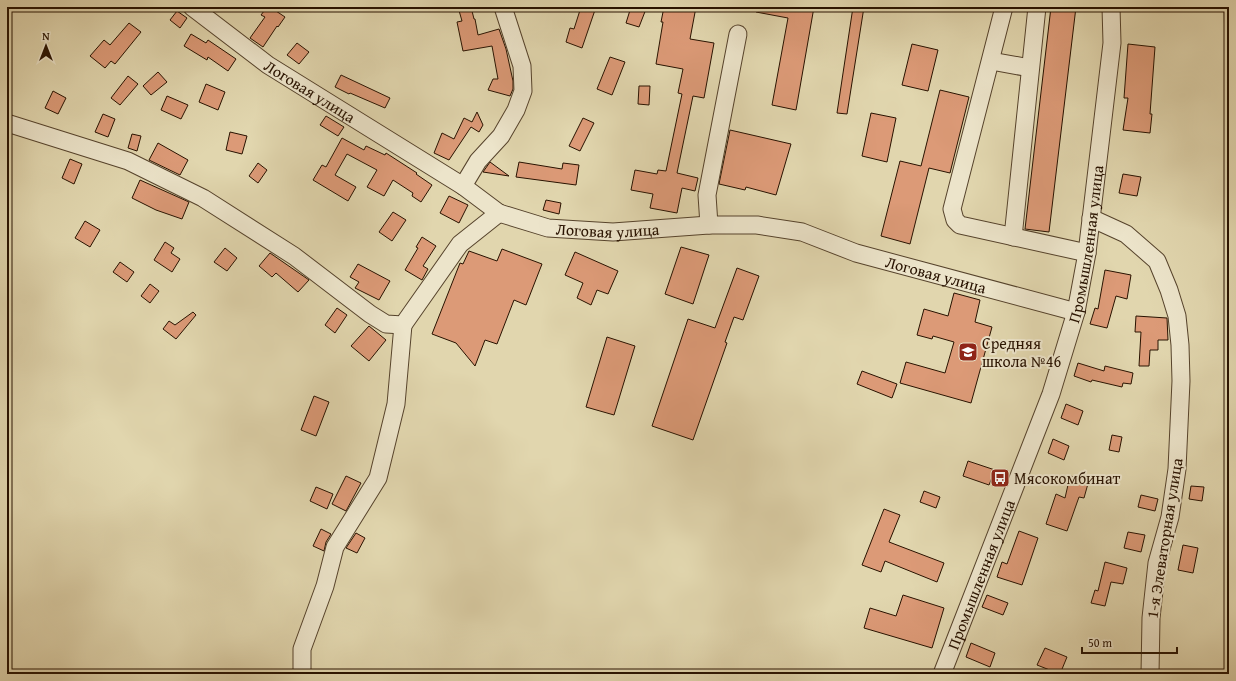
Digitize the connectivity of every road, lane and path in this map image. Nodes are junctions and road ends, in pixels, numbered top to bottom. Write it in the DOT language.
graph roads {
  1 [pos="192,7"];
  2 [pos="503,7"];
  3 [pos="1004,7"];
  4 [pos="1037,7"];
  5 [pos="1111,7"];
  6 [pos="738,34"];
  7 [pos="991,61"];
  8 [pos="1030,68"];
  9 [pos="7,123"];
  10 [pos="463,186"];
  11 [pos="499,213"];
  12 [pos="1091,218"];
  13 [pos="709,225"];
  14 [pos="1013,236"];
  15 [pos="1087,253"];
  16 [pos="1076,312"];
  17 [pos="403,325"];
  18 [pos="302,674"];
  19 [pos="942,674"];
  20 [pos="1150,674"];
  1 -- 10 [label="street, Логовая улица"];
  2 -- 10 [label="street"];
  3 -- 7 [label="street"];
  4 -- 8 [label="street"];
  5 -- 12 [label="street, Промышленная улица"];
  6 -- 13 [label="street"];
  7 -- 8 [label="street"];
  7 -- 14 [label="street"];
  8 -- 14 [label="street"];
  9 -- 17 [label="street"];
  10 -- 11 [label="street, Логовая улица"];
  11 -- 13 [label="street, Логовая улица"];
  11 -- 17 [label="street"];
  12 -- 15 [label="street, Промышленная улица"];
  12 -- 20 [label="street, 1-я Элеваторная улица"];
  13 -- 16 [label="street, Логовая улица"];
  14 -- 15 [label="street"];
  15 -- 16 [label="street, Промышленная улица"];
  16 -- 19 [label="street, Промышленная улица"];
  17 -- 18 [label="street"];
}
